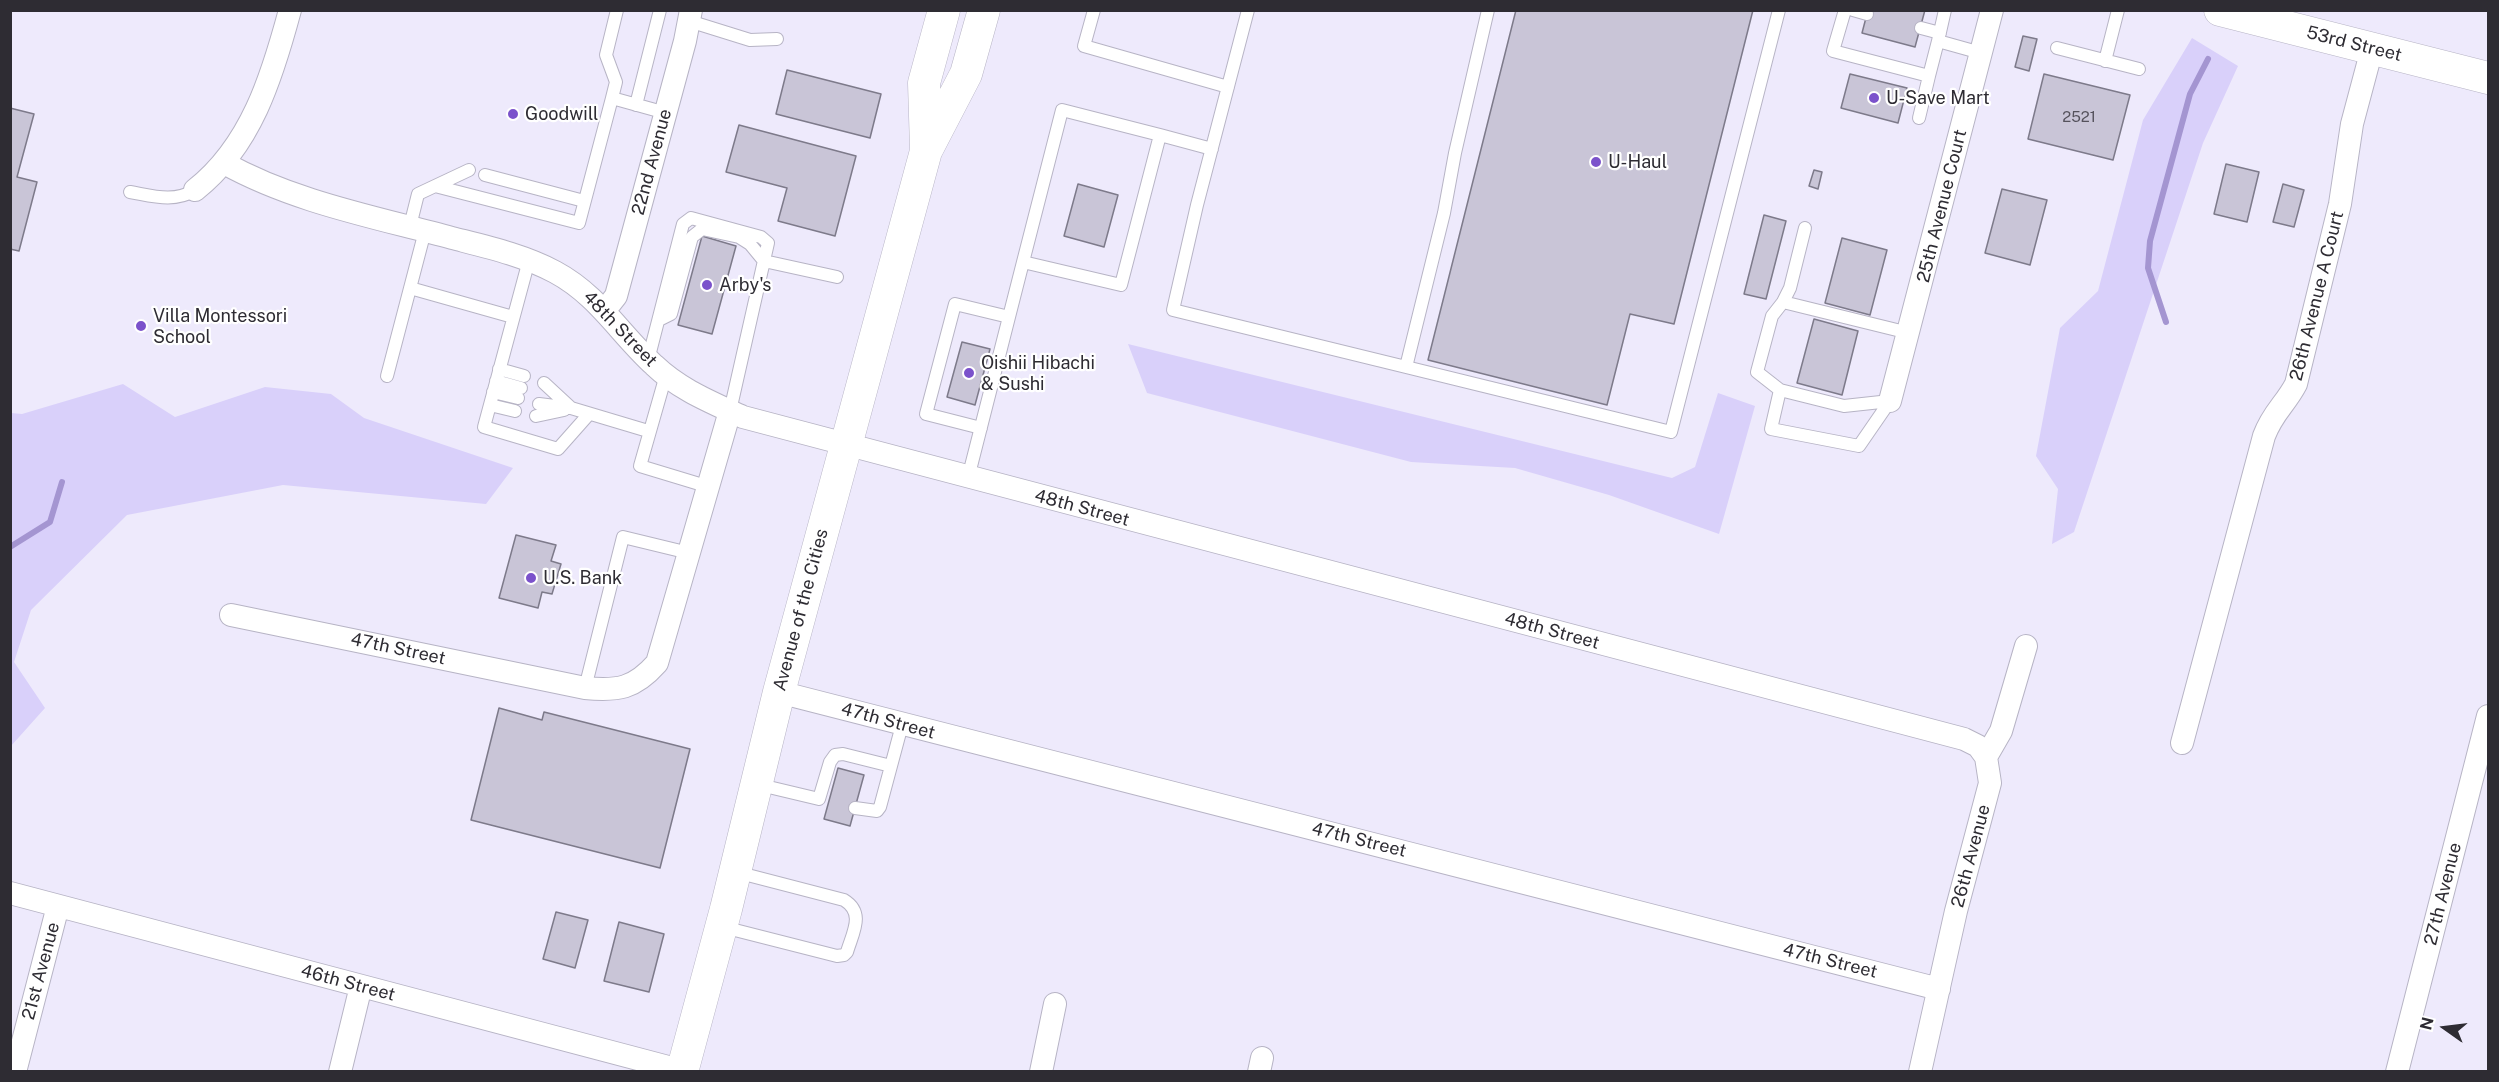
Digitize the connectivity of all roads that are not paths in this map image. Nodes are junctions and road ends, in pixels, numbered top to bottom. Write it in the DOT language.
graph roads {
  1 [pos="290,10"];
  2 [pos="617,10"];
  3 [pos="660,10"];
  4 [pos="944,10"];
  5 [pos="984,10"];
  6 [pos="992,10"];
  7 [pos="1094,10"];
  8 [pos="1248,10"];
  9 [pos="1488,10"];
  10 [pos="1779,10"];
  11 [pos="1845,10"];
  12 [pos="1853,10"];
  13 [pos="1945,10"];
  14 [pos="1992,10"];
  15 [pos="2118,10"];
  16 [pos="2220,10"];
  17 [pos="1867,14"];
  18 [pos="690,16"];
  19 [pos="1921,27"];
  20 [pos="1939,37"];
  21 [pos="777,39"];
  22 [pos="2057,48"];
  23 [pos="2372,49"];
  24 [pos="1981,53"];
  25 [pos="2105,60"];
  26 [pos="2139,69"];
  27 [pos="966,74"];
  28 [pos="1929,76"];
  29 [pos="2488,78"];
  30 [pos="1228,87"];
  31 [pos="612,98"];
  32 [pos="636,105"];
  33 [pos="666,113"];
  34 [pos="1919,118"];
  35 [pos="1160,135"];
  36 [pos="1212,149"];
  37 [pos="926,151"];
  38 [pos="224,163"];
  39 [pos="469,171"];
  40 [pos="485,174"];
  41 [pos="435,186"];
  42 [pos="195,190"];
  43 [pos="129,192"];
  44 [pos="584,201"];
  45 [pos="1805,228"];
  46 [pos="418,229"];
  47 [pos="529,260"];
  48 [pos="764,261"];
  49 [pos="1023,262"];
  50 [pos="837,277"];
  51 [pos="410,288"];
  52 [pos="1783,302"];
  53 [pos="605,310"];
  54 [pos="513,317"];
  55 [pos="1009,317"];
  56 [pos="1909,333"];
  57 [pos="648,360"];
  58 [pos="1406,367"];
  59 [pos="666,375"];
  60 [pos="387,376"];
  61 [pos="496,381"];
  62 [pos="1780,390"];
  63 [pos="1890,401"];
  64 [pos="490,405"];
  65 [pos="571,408"];
  66 [pos="515,411"];
  67 [pos="730,411"];
  68 [pos="589,414"];
  69 [pos="981,429"];
  70 [pos="648,431"];
  71 [pos="845,444"];
  72 [pos="968,478"];
  73 [pos="706,486"];
  74 [pos="688,553"];
  75 [pos="231,615"];
  76 [pos="2026,646"];
  77 [pos="585,688"];
  78 [pos="779,692"];
  79 [pos="2488,716"];
  80 [pos="902,725"];
  81 [pos="2182,743"];
  82 [pos="1986,757"];
  83 [pos="891,766"];
  84 [pos="756,784"];
  85 [pos="855,808"];
  86 [pos="735,872"];
  87 [pos="10,893"];
  88 [pos="58,906"];
  89 [pos="721,926"];
  90 [pos="361,986"];
  91 [pos="1939,989"];
  92 [pos="1056,1004"];
  93 [pos="15,1071"];
  94 [pos="340,1071"];
  95 [pos="684,1071"];
  96 [pos="1041,1071"];
  97 [pos="1920,1071"];
  98 [pos="2397,1071"];
  1 -- 38 [label="street"];
  2 -- 31 [label="lane"];
  3 -- 32 [label="lane"];
  4 -- 37 [label="main road, Avenue of the Cities"];
  5 -- 27 [label="main road, Avenue of the Cities"];
  6 -- 27 [label="main road"];
  7 -- 30 [label="lane"];
  8 -- 30 [label="lane"];
  9 -- 58 [label="lane"];
  10 -- 58 [label="lane"];
  11 -- 28 [label="lane"];
  12 -- 17 [label="lane"];
  13 -- 20 [label="lane"];
  14 -- 24 [label="street, 25th Avenue Court"];
  15 -- 25 [label="lane"];
  16 -- 23 [label="main road, 53rd Street"];
  18 -- 21 [label="lane"];
  18 -- 33 [label="street, 22nd Avenue"];
  19 -- 20 [label="lane"];
  20 -- 24 [label="lane"];
  20 -- 28 [label="lane"];
  22 -- 25 [label="lane"];
  23 -- 29 [label="main road, 53rd Street"];
  23 -- 81 [label="street, 26th Avenue A Court"];
  24 -- 56 [label="street, 25th Avenue Court"];
  25 -- 26 [label="lane"];
  27 -- 37 [label="main road, Avenue of the Cities"];
  28 -- 34 [label="lane"];
  30 -- 36 [label="lane"];
  31 -- 32 [label="lane"];
  31 -- 44 [label="lane"];
  32 -- 33 [label="lane"];
  33 -- 53 [label="street, 22nd Avenue"];
  35 -- 36 [label="lane"];
  35 -- 49 [label="lane"];
  35 -- 49 [label="lane"];
  36 -- 58 [label="lane"];
  37 -- 71 [label="main road, Avenue of the Cities"];
  38 -- 42 [label="street"];
  38 -- 46 [label="street, 48th Street"];
  39 -- 41 [label="lane"];
  40 -- 44 [label="lane"];
  41 -- 44 [label="lane"];
  41 -- 46 [label="lane"];
  42 -- 43 [label="lane"];
  45 -- 52 [label="lane"];
  46 -- 47 [label="street, 48th Street"];
  46 -- 51 [label="lane"];
  47 -- 53 [label="street, 48th Street"];
  47 -- 54 [label="lane"];
  48 -- 50 [label="lane"];
  48 -- 57 [label="lane"];
  48 -- 67 [label="lane"];
  49 -- 55 [label="lane"];
  51 -- 54 [label="lane"];
  51 -- 60 [label="lane"];
  52 -- 56 [label="lane"];
  52 -- 62 [label="lane"];
  53 -- 57 [label="street, 48th Street"];
  54 -- 61 [label="lane"];
  55 -- 69 [label="lane"];
  55 -- 69 [label="lane"];
  56 -- 63 [label="street, 25th Avenue Court"];
  57 -- 59 [label="street, 48th Street"];
  59 -- 67 [label="street, 48th Street"];
  59 -- 70 [label="lane"];
  61 -- 61 [label="lane"];
  61 -- 64 [label="lane"];
  62 -- 63 [label="lane"];
  62 -- 63 [label="lane"];
  64 -- 66 [label="lane"];
  64 -- 68 [label="lane"];
  65 -- 65 [label="lane"];
  65 -- 68 [label="lane"];
  67 -- 71 [label="street, 48th Street"];
  67 -- 73 [label="street"];
  68 -- 70 [label="lane"];
  69 -- 72 [label="lane"];
  70 -- 73 [label="lane"];
  71 -- 72 [label="street, 48th Street"];
  71 -- 78 [label="main road, Avenue of the Cities"];
  72 -- 82 [label="street, 48th Street"];
  73 -- 74 [label="street"];
  74 -- 77 [label="street, 47th Street"];
  74 -- 77 [label="lane"];
  75 -- 77 [label="street, 47th Street"];
  76 -- 82 [label="street"];
  78 -- 80 [label="street, 47th Street"];
  78 -- 84 [label="main road, Avenue of the Cities"];
  79 -- 98 [label="street, 27th Avenue"];
  80 -- 83 [label="lane"];
  80 -- 91 [label="street, 47th Street"];
  82 -- 91 [label="street, 26th Avenue"];
  83 -- 84 [label="lane"];
  83 -- 85 [label="lane"];
  84 -- 86 [label="main road, Avenue of the Cities"];
  86 -- 89 [label="main road, Avenue of the Cities"];
  86 -- 89 [label="lane"];
  87 -- 88 [label="street, 46th Street"];
  88 -- 90 [label="street, 46th Street"];
  88 -- 93 [label="street, 21st Avenue"];
  89 -- 95 [label="main road, Avenue of the Cities"];
  90 -- 94 [label="street"];
  90 -- 95 [label="street, 46th Street"];
  91 -- 97 [label="street, 26th Avenue"];
  92 -- 96 [label="street"];
}
